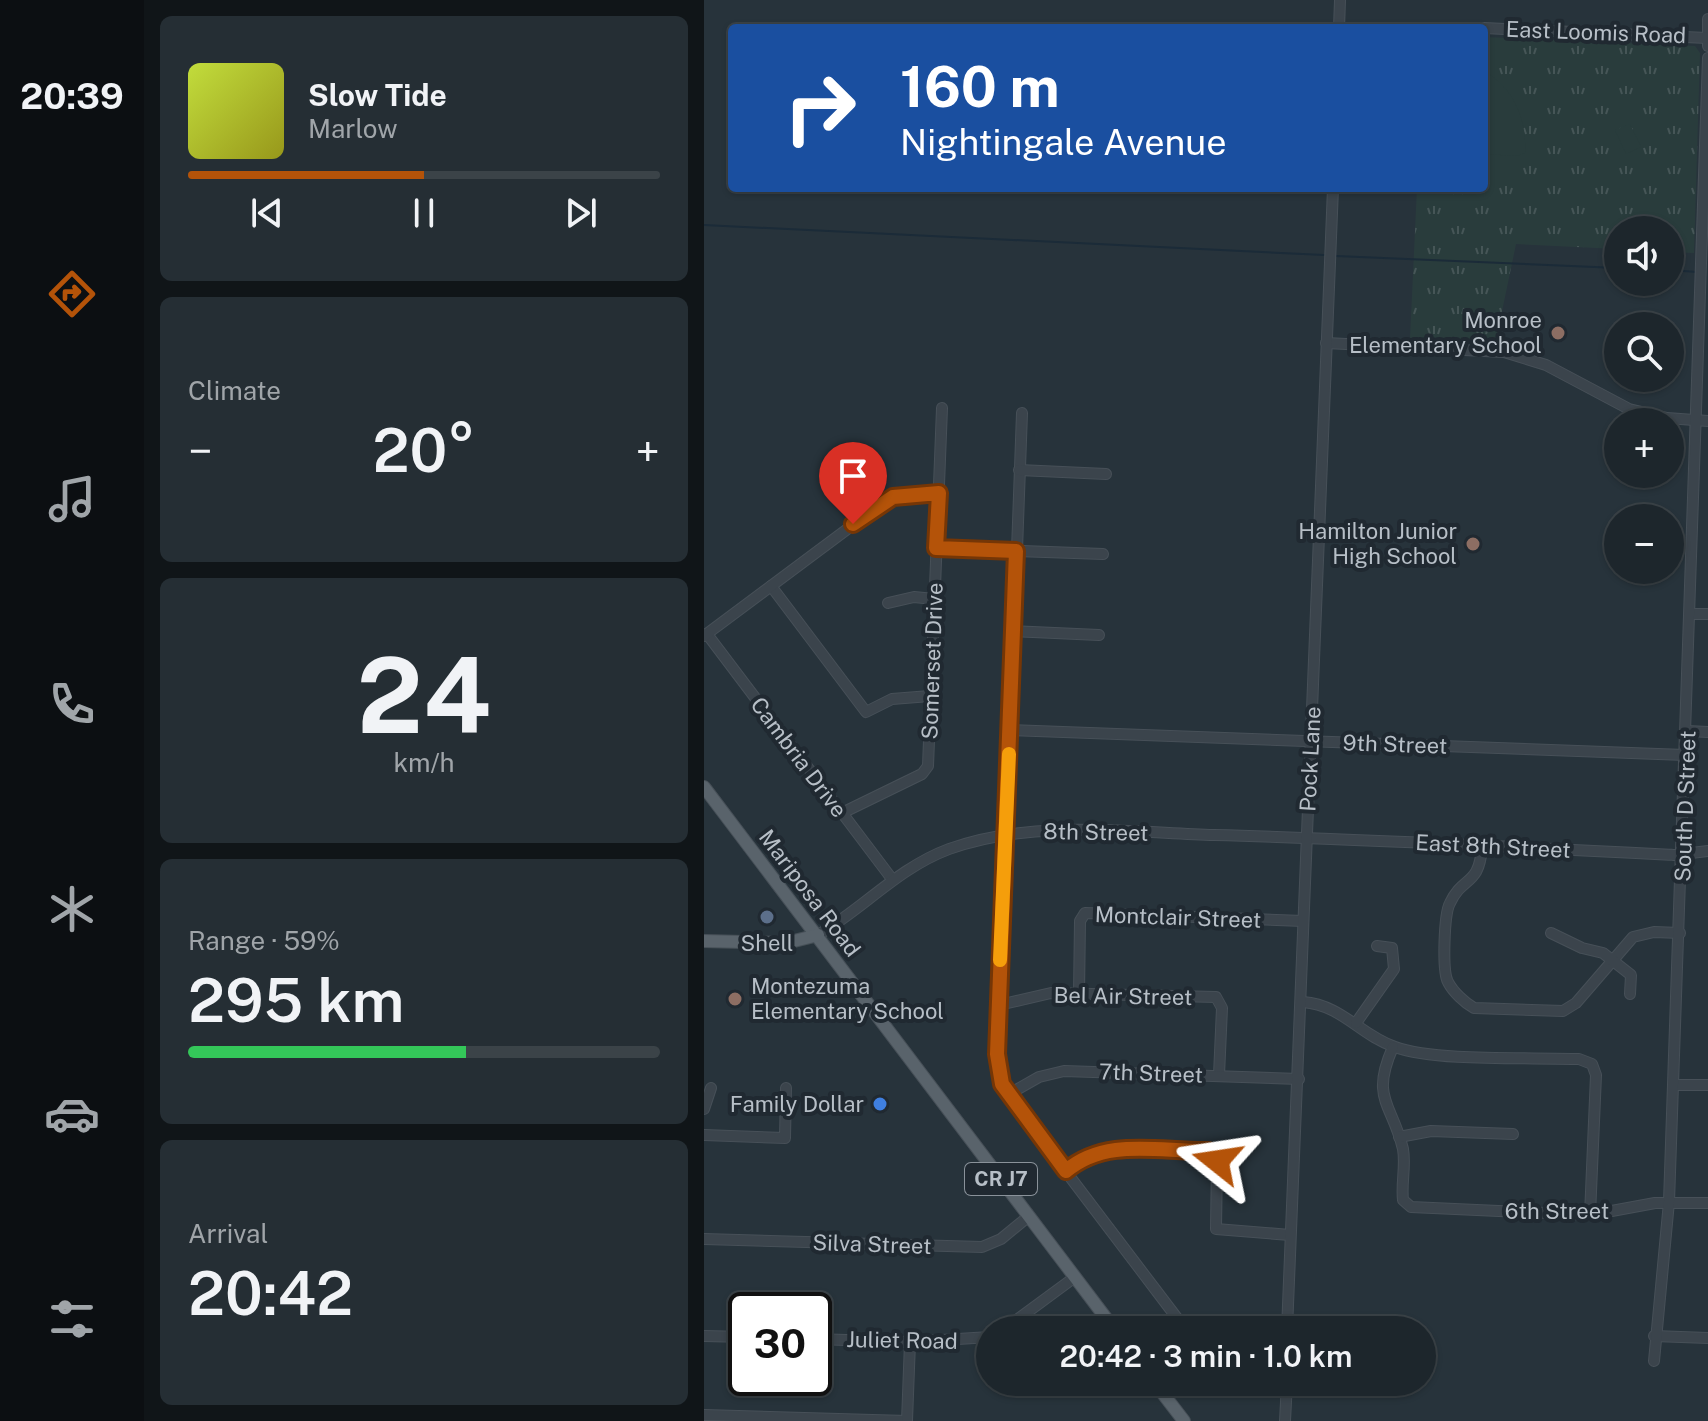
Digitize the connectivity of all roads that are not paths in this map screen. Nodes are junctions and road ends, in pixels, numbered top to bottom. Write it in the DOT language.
graph roads {
  1 [pos="1340,0"];
  2 [pos="1708,19"];
  3 [pos="1339,24"];
  4 [pos="1488,28"];
  5 [pos="1707,38"];
  6 [pos="1708,46"];
  7 [pos="1708,58"];
  8 [pos="1333,192"];
  9 [pos="1705,206"];
  10 [pos="1326,343"];
  11 [pos="942,408"];
  12 [pos="1022,413"];
  13 [pos="1703,421"];
  14 [pos="1019,470"];
  15 [pos="1106,474"];
  16 [pos="939,493"];
  17 [pos="936,548"];
  18 [pos="1016,551"];
  19 [pos="1103,554"];
  20 [pos="771,586"];
  21 [pos="934,599"];
  22 [pos="888,603"];
  23 [pos="1692,614"];
  24 [pos="1708,614"];
  25 [pos="1013,631"];
  26 [pos="706,635"];
  27 [pos="1099,635"];
  28 [pos="930,696"];
  29 [pos="1009,730"];
  30 [pos="1687,731"];
  31 [pos="1708,732"];
  32 [pos="1311,741"];
  33 [pos="1685,755"];
  34 [pos="704,787"];
  35 [pos="842,813"];
  36 [pos="1005,836"];
  37 [pos="1306,838"];
  38 [pos="1482,847"];
  39 [pos="1708,851"];
  40 [pos="1682,853"];
  41 [pos="892,879"];
  42 [pos="1303,921"];
  43 [pos="1551,933"];
  44 [pos="1680,933"];
  45 [pos="818,935"];
  46 [pos="704,941"];
  47 [pos="1377,946"];
  48 [pos="1612,959"];
  49 [pos="1079,993"];
  50 [pos="1630,994"];
  51 [pos="1303,1002"];
  52 [pos="999,1005"];
  53 [pos="1356,1023"];
  54 [pos="1393,1047"];
  55 [pos="1219,1075"];
  56 [pos="1299,1079"];
  57 [pos="1674,1085"];
  58 [pos="1708,1085"];
  59 [pos="711,1088"];
  60 [pos="786,1088"];
  61 [pos="1009,1094"];
  62 [pos="704,1109"];
  63 [pos="1513,1134"];
  64 [pos="704,1135"];
  65 [pos="1399,1137"];
  66 [pos="1066,1171"];
  67 [pos="1669,1202"];
  68 [pos="1708,1203"];
  69 [pos="1590,1215"];
  70 [pos="1029,1216"];
  71 [pos="1290,1235"];
  72 [pos="704,1239"];
  73 [pos="1075,1277"];
  74 [pos="1022,1316"];
  75 [pos="1104,1316"];
  76 [pos="1175,1316"];
  77 [pos="1287,1316"];
  78 [pos="704,1336"];
  79 [pos="1654,1336"];
  80 [pos="728,1337"];
  81 [pos="976,1338"];
  82 [pos="1708,1338"];
  83 [pos="832,1340"];
  84 [pos="910,1342"];
  85 [pos="1654,1361"];
  86 [pos="1165,1396"];
  87 [pos="1286,1396"];
  88 [pos="704,1415"];
  89 [pos="745,1418"];
  90 [pos="826,1420"];
  91 [pos="907,1421"];
  92 [pos="1184,1421"];
  93 [pos="1285,1421"];
  1 -- 3 [label="street"];
  2 -- 5 [label="street"];
  4 -- 5 [label="street, East Loomis Road"];
  5 -- 6 [label="street"];
  7 -- 9 [label="street, South D Street"];
  8 -- 10 [label="street, Pock Lane"];
  9 -- 13 [label="street, South D Street"];
  10 -- 13 [label="street"];
  10 -- 32 [label="street, Pock Lane"];
  11 -- 16 [label="street, Somerset Drive"];
  12 -- 14 [label="street"];
  13 -- 23 [label="street, South D Street"];
  14 -- 15 [label="street"];
  14 -- 18 [label="street"];
  16 -- 17 [label="street, Somerset Drive"];
  16 -- 20 [label="street"];
  17 -- 18 [label="street"];
  17 -- 21 [label="street, Somerset Drive"];
  18 -- 19 [label="street"];
  18 -- 25 [label="street"];
  20 -- 26 [label="street"];
  20 -- 28 [label="street"];
  21 -- 22 [label="street"];
  21 -- 28 [label="street, Somerset Drive"];
  23 -- 24 [label="street"];
  23 -- 30 [label="street, South D Street"];
  25 -- 27 [label="street"];
  25 -- 29 [label="street"];
  26 -- 35 [label="street, Cambria Drive"];
  28 -- 35 [label="street, Somerset Drive"];
  29 -- 32 [label="street, 9th Street"];
  29 -- 36 [label="street"];
  30 -- 31 [label="street"];
  30 -- 33 [label="street, South D Street"];
  32 -- 33 [label="street, 9th Street"];
  32 -- 37 [label="street, Pock Lane"];
  33 -- 40 [label="street, South D Street"];
  34 -- 45 [label="main road, Mariposa Road / CR J7"];
  35 -- 41 [label="street, Cambria Drive"];
  36 -- 37 [label="street, 8th Street"];
  36 -- 41 [label="street, 8th Street"];
  36 -- 52 [label="street"];
  37 -- 38 [label="street, East 8th Street"];
  37 -- 42 [label="street, Pock Lane"];
  38 -- 40 [label="street, East 8th Street"];
  38 -- 48 [label="street"];
  39 -- 40 [label="street, East 8th Street"];
  40 -- 44 [label="street, South D Street"];
  41 -- 45 [label="street, 8th Street"];
  42 -- 49 [label="street, Montclair Street"];
  42 -- 51 [label="street, Pock Lane"];
  43 -- 48 [label="street"];
  44 -- 48 [label="street"];
  44 -- 57 [label="street, South D Street"];
  45 -- 46 [label="main road"];
  45 -- 70 [label="main road, Mariposa Road / CR J7"];
  47 -- 53 [label="street"];
  48 -- 50 [label="street"];
  49 -- 52 [label="street, Bel Air Street"];
  49 -- 55 [label="street, Bel Air Street"];
  51 -- 53 [label="street"];
  51 -- 56 [label="street, Pock Lane"];
  52 -- 61 [label="street"];
  53 -- 54 [label="street"];
  54 -- 65 [label="street"];
  54 -- 69 [label="street"];
  55 -- 56 [label="street, 7th Street"];
  55 -- 61 [label="street, 7th Street"];
  56 -- 71 [label="street, Pock Lane"];
  57 -- 58 [label="street"];
  57 -- 67 [label="street, South D Street"];
  59 -- 62 [label="street"];
  60 -- 64 [label="street"];
  61 -- 66 [label="street"];
  63 -- 65 [label="street"];
  65 -- 69 [label="street, 6th Street"];
  66 -- 71 [label="street"];
  66 -- 76 [label="street"];
  67 -- 68 [label="street, 6th Street"];
  67 -- 69 [label="street, 6th Street"];
  67 -- 79 [label="street, South D Street"];
  70 -- 72 [label="street, Silva Street"];
  70 -- 73 [label="main road, Mariposa Road / CR J7"];
  71 -- 77 [label="street, Pock Lane"];
  73 -- 74 [label="street"];
  73 -- 75 [label="main road, Mariposa Road / CR J7"];
  78 -- 80 [label="street"];
  79 -- 82 [label="street"];
  79 -- 85 [label="street, South D Street"];
  81 -- 84 [label="street, Juliet Road"];
  83 -- 84 [label="street, Juliet Road"];
  84 -- 91 [label="street"];
  86 -- 92 [label="main road"];
  87 -- 93 [label="street"];
  88 -- 89 [label="street"];
  89 -- 90 [label="street"];
  90 -- 91 [label="street"];
}
